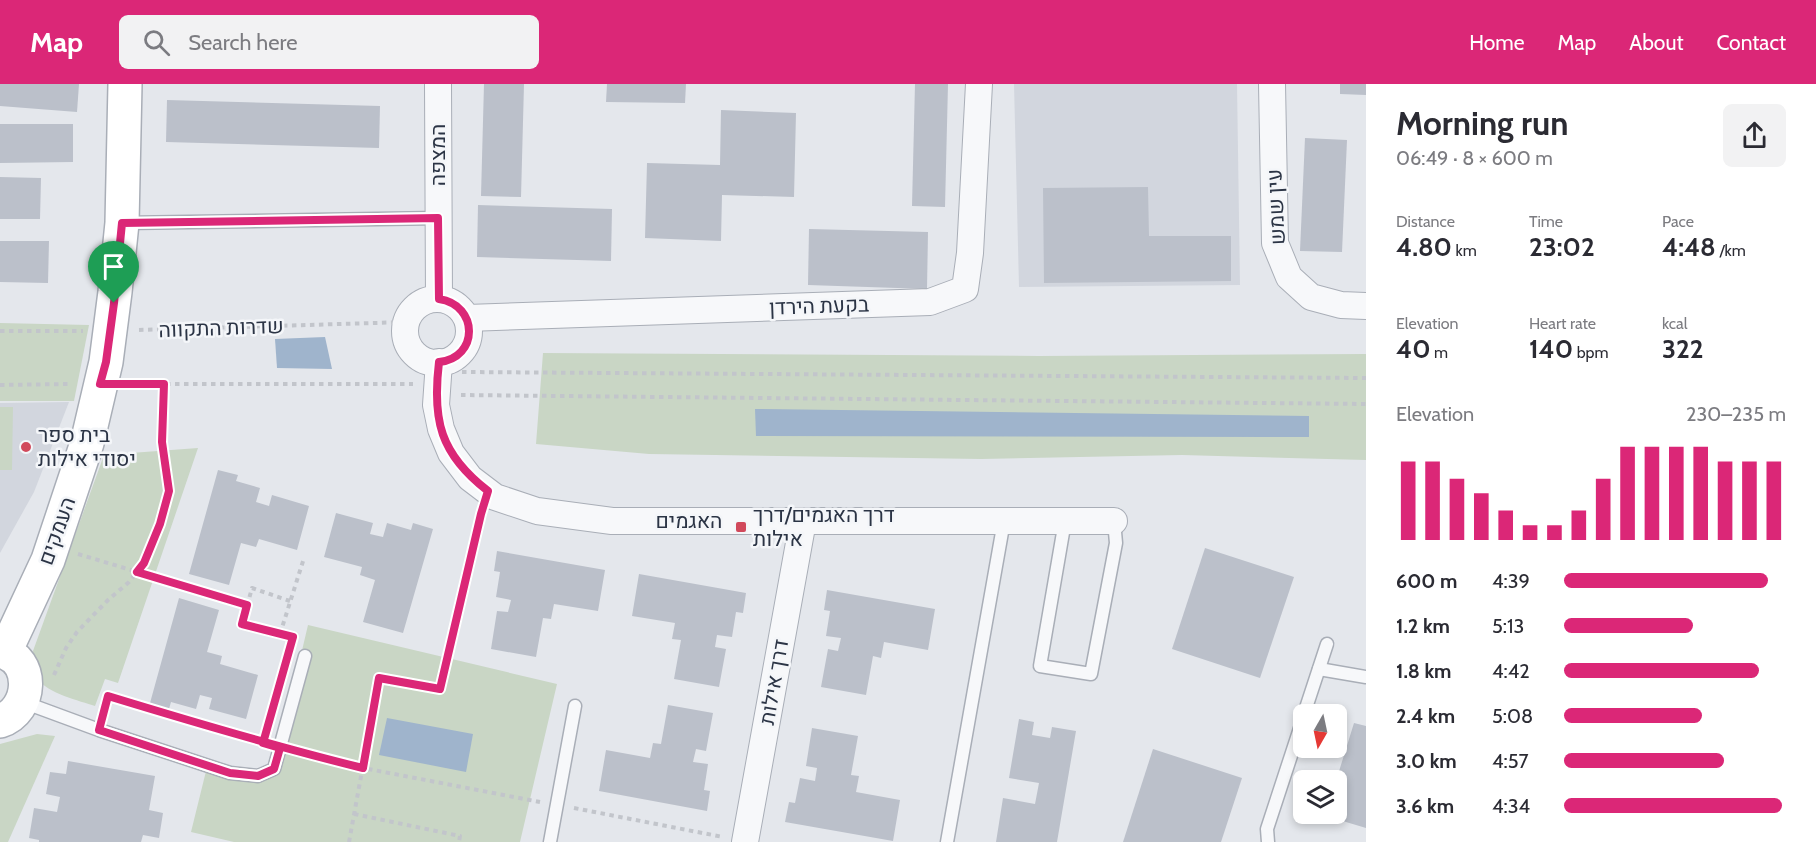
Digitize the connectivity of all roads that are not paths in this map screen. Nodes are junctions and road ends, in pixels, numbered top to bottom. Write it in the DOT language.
graph roads {
  1 [pos="125,84"];
  2 [pos="438,84"];
  3 [pos="979,84"];
  4 [pos="1272,84"];
  5 [pos="438,218"];
  6 [pos="122,223"];
  7 [pos="439,299"];
  8 [pos="1366,306"];
  9 [pos="467,318"];
  10 [pos="446,367"];
  11 [pos="804,521"];
  12 [pos="1004,521"];
  13 [pos="1065,521"];
  14 [pos="1114,521"];
  15 [pos="1327,644"];
  16 [pos="2,652"];
  17 [pos="305,657"];
  18 [pos="1319,669"];
  19 [pos="1366,677"];
  20 [pos="1308,704"];
  21 [pos="575,706"];
  22 [pos="22,711"];
  23 [pos="1293,749"];
  24 [pos="739,841"];
  25 [pos="550,842"];
  26 [pos="947,842"];
  27 [pos="1268,842"];
  1 -- 6 [label="street, העמקים"];
  2 -- 5 [label="street, המצפה"];
  3 -- 9 [label="street, בקעת הירדן"];
  4 -- 8 [label="street, עין שמש"];
  5 -- 6 [label="lane"];
  5 -- 7 [label="street, המצפה"];
  6 -- 16 [label="street, העמקים"];
  7 -- 9 [label="street"];
  7 -- 10 [label="street"];
  9 -- 10 [label="street"];
  10 -- 11 [label="street, האגמים"];
  11 -- 12 [label="street, האגמים"];
  11 -- 24 [label="street, דרך אילות"];
  12 -- 13 [label="street, האגמים"];
  12 -- 26 [label="lane"];
  13 -- 14 [label="street, האגמים"];
  13 -- 14 [label="lane"];
  15 -- 18 [label="lane"];
  16 -- 22 [label="street"];
  17 -- 22 [label="lane"];
  18 -- 19 [label="lane"];
  18 -- 20 [label="lane"];
  21 -- 25 [label="lane"];
  23 -- 27 [label="lane"];
}
